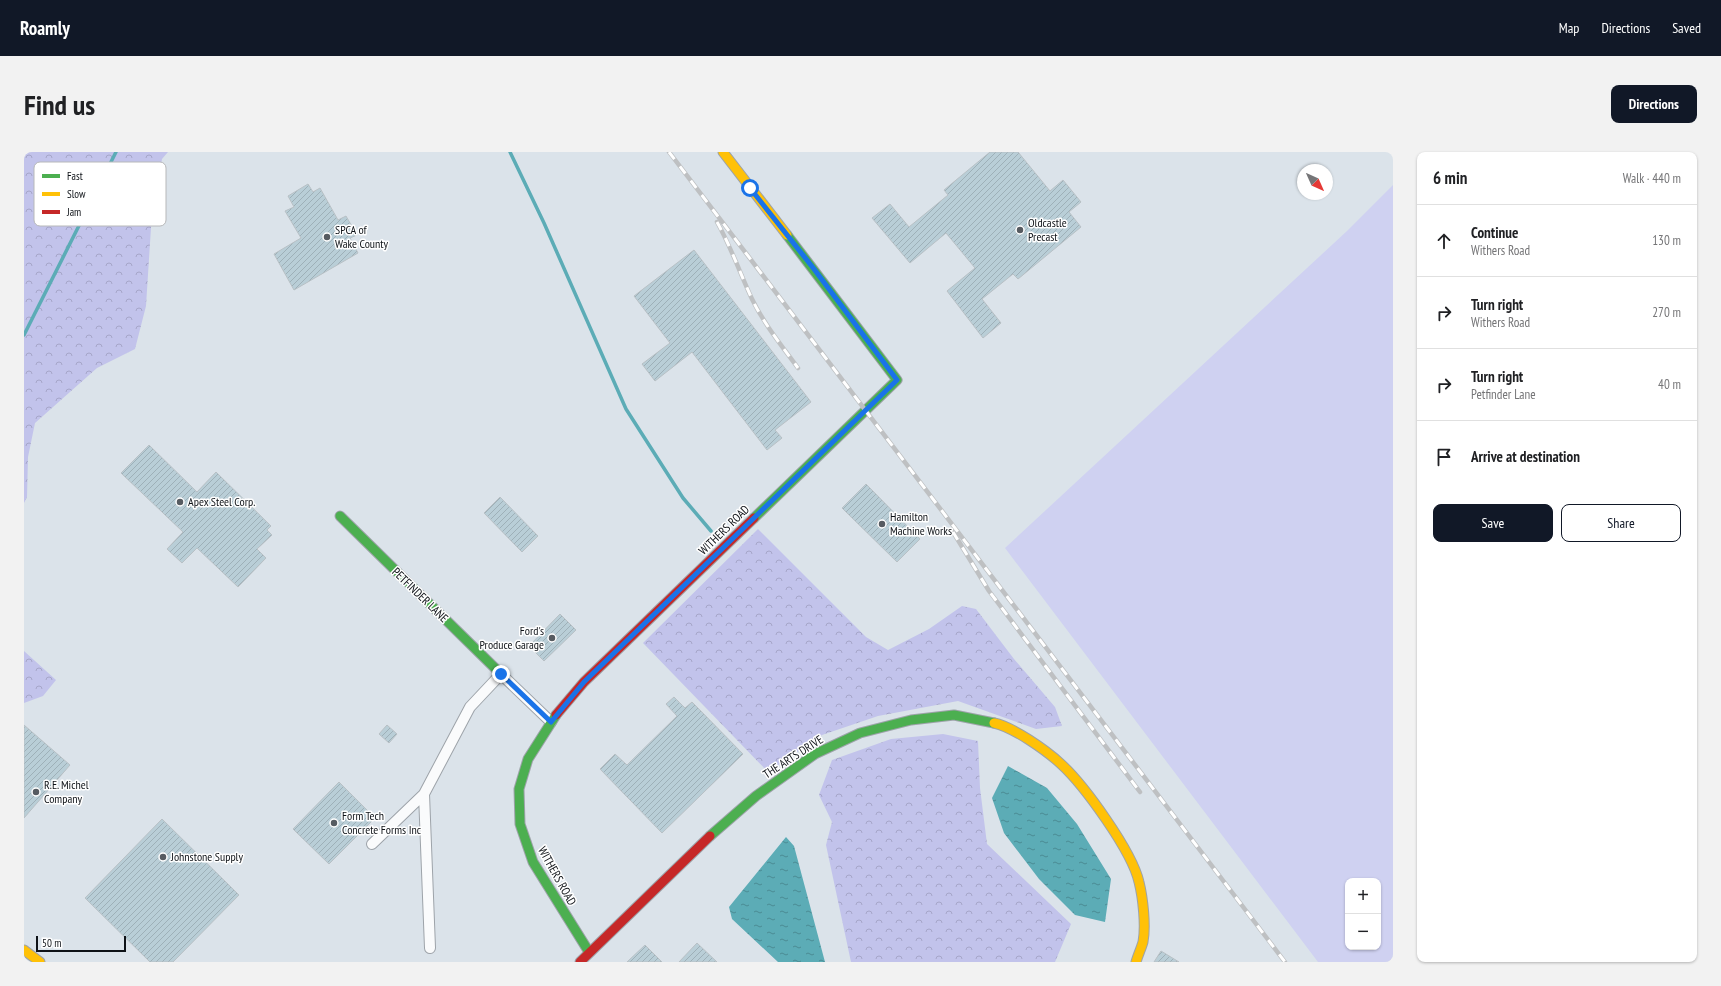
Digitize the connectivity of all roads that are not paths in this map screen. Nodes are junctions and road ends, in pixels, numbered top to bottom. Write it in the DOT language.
graph roads {
  1 [pos="723,152"];
  2 [pos="340,516"];
  3 [pos="501,674"];
  4 [pos="551,722"];
  5 [pos="424,794"];
  6 [pos="372,844"];
  7 [pos="430,948"];
  8 [pos="24,950"];
  9 [pos="589,952"];
  10 [pos="40,962"];
  11 [pos="580,962"];
  12 [pos="1136,962"];
  1 -- 4 [label="street, WITHERS ROAD"];
  2 -- 3 [label="street, PETFINDER LANE"];
  3 -- 4 [label="street, PETFINDER LANE"];
  3 -- 5 [label="street"];
  4 -- 9 [label="street, WITHERS ROAD"];
  5 -- 6 [label="street"];
  5 -- 7 [label="street"];
  8 -- 10 [label="street"];
  9 -- 11 [label="street, THE ARTS DRIVE"];
  9 -- 12 [label="street, THE ARTS DRIVE"];
}
